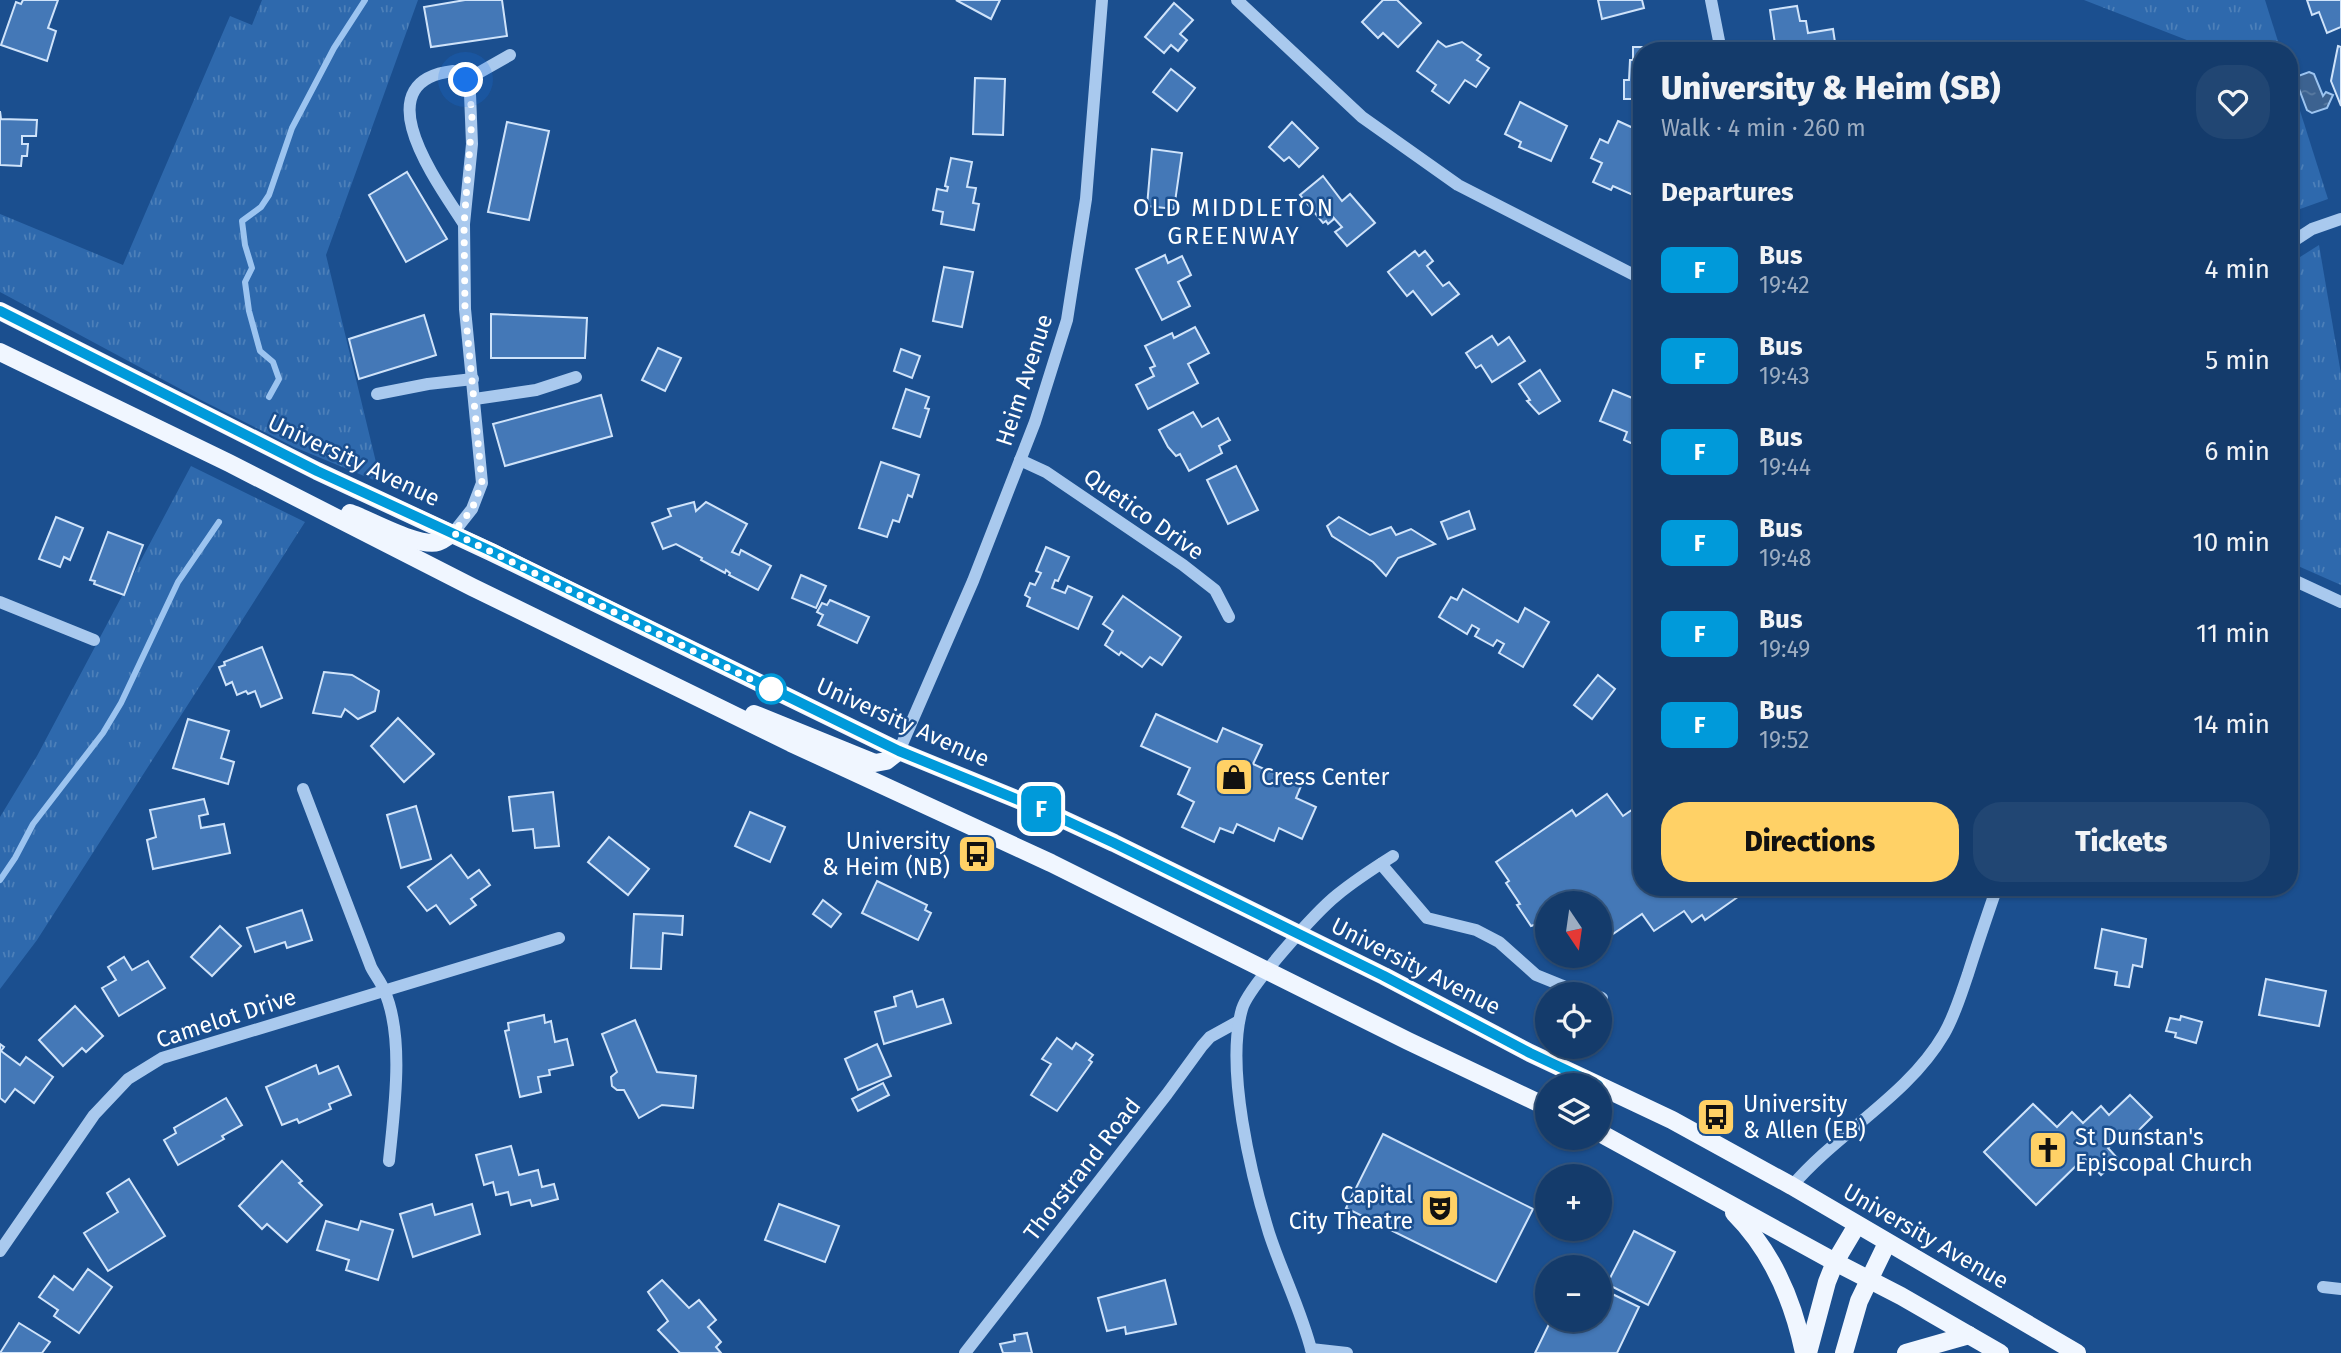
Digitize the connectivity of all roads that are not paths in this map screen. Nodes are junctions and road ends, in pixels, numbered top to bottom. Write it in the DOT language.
graph roads {
  1 [pos="1102,0"];
  2 [pos="1237,0"];
  3 [pos="1711,0"];
  4 [pos="1719,42"];
  5 [pos="510,55"];
  6 [pos="466,80"];
  7 [pos="2341,219"];
  8 [pos="464,225"];
  9 [pos="2298,238"];
  10 [pos="1633,274"];
  11 [pos="0,311"];
  12 [pos="0,352"];
  13 [pos="576,377"];
  14 [pos="473,379"];
  15 [pos="377,394"];
  16 [pos="475,399"];
  17 [pos="1020,460"];
  18 [pos="271,484"];
  19 [pos="453,533"];
  20 [pos="2298,582"];
  21 [pos="0,602"];
  22 [pos="2341,602"];
  23 [pos="1229,617"];
  24 [pos="94,640"];
  25 [pos="713,705"];
  26 [pos="899,751"];
  27 [pos="303,789"];
  28 [pos="1393,856"];
  29 [pos="1381,864"];
  30 [pos="1994,896"];
  31 [pos="1299,934"];
  32 [pos="559,938"];
  33 [pos="1267,971"];
  34 [pos="1553,982"];
  35 [pos="385,991"];
  36 [pos="1239,1021"];
  37 [pos="1573,1073"];
  38 [pos="1612,1091"];
  39 [pos="1535,1101"];
  40 [pos="1612,1140"];
  41 [pos="389,1161"];
  42 [pos="1792,1186"];
  43 [pos="1716,1196"];
  44 [pos="1857,1225"];
  45 [pos="1887,1243"];
  46 [pos="0,1251"];
  47 [pos="1835,1262"];
  48 [pos="1868,1279"];
  49 [pos="2323,1287"];
  50 [pos="2341,1289"];
  51 [pos="1969,1335"];
  52 [pos="1311,1351"];
  53 [pos="965,1353"];
  54 [pos="1347,1353"];
  55 [pos="1806,1353"];
  56 [pos="1844,1353"];
  57 [pos="1906,1353"];
  58 [pos="2000,1353"];
  59 [pos="2077,1353"];
  1 -- 17 [label="street, Heim Avenue"];
  2 -- 10 [label="street"];
  3 -- 4 [label="street"];
  5 -- 6 [label="street"];
  6 -- 8 [label="street"];
  6 -- 8 [label="street"];
  7 -- 9 [label="street"];
  8 -- 14 [label="street"];
  11 -- 19 [label="main road, University Avenue"];
  12 -- 18 [label="main road"];
  13 -- 16 [label="street"];
  14 -- 15 [label="street"];
  14 -- 16 [label="street"];
  16 -- 19 [label="street"];
  17 -- 23 [label="street, Quetico Drive"];
  17 -- 26 [label="street, Heim Avenue"];
  18 -- 19 [label="main road"];
  18 -- 25 [label="main road"];
  19 -- 26 [label="main road, University Avenue"];
  20 -- 22 [label="street"];
  21 -- 24 [label="street"];
  25 -- 26 [label="main road"];
  25 -- 33 [label="main road"];
  26 -- 31 [label="main road, University Avenue"];
  27 -- 35 [label="street"];
  28 -- 29 [label="street"];
  29 -- 31 [label="street"];
  29 -- 34 [label="street"];
  30 -- 42 [label="street"];
  31 -- 33 [label="street"];
  31 -- 37 [label="main road, University Avenue"];
  32 -- 35 [label="street, Camelot Drive"];
  33 -- 36 [label="street"];
  33 -- 39 [label="main road"];
  35 -- 41 [label="street"];
  35 -- 46 [label="street, Camelot Drive"];
  36 -- 52 [label="street"];
  36 -- 53 [label="street, Thorstrand Road"];
  38 -- 42 [label="main road, University Avenue"];
  40 -- 43 [label="main road"];
  42 -- 44 [label="main road, University Avenue"];
  43 -- 47 [label="main road"];
  43 -- 55 [label="main road"];
  44 -- 45 [label="main road, University Avenue"];
  44 -- 47 [label="main road"];
  45 -- 48 [label="main road"];
  45 -- 59 [label="main road, University Avenue"];
  47 -- 48 [label="main road"];
  47 -- 55 [label="main road"];
  48 -- 51 [label="main road"];
  48 -- 56 [label="main road"];
  49 -- 50 [label="street"];
  51 -- 57 [label="main road"];
  51 -- 58 [label="main road"];
  52 -- 54 [label="street"];
}
